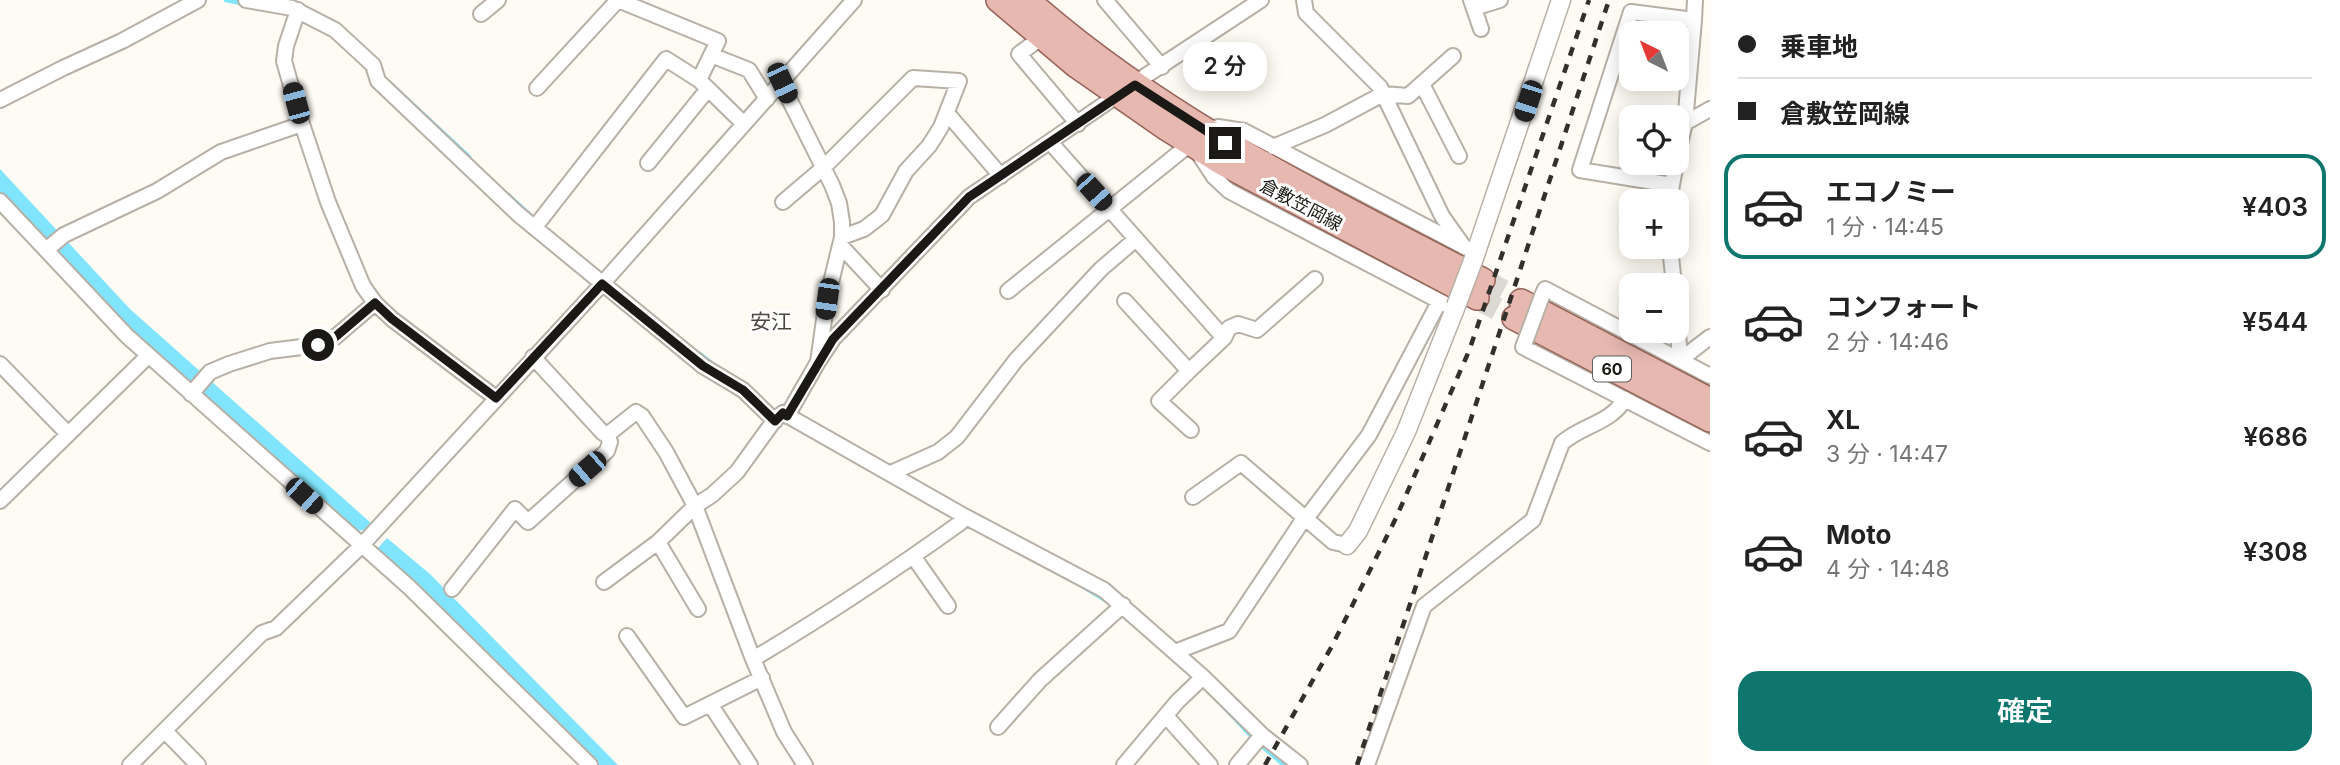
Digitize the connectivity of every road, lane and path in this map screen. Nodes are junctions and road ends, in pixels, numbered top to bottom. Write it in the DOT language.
graph roads {
  1 [pos="246,0"];
  2 [pos="498,0"];
  3 [pos="618,0"];
  4 [pos="855,0"];
  5 [pos="998,0"];
  6 [pos="1028,0"];
  7 [pos="1104,0"];
  8 [pos="1261,0"];
  9 [pos="1304,0"];
  10 [pos="1500,0"];
  11 [pos="1561,0"];
  12 [pos="1695,0"];
  13 [pos="190,2"];
  14 [pos="1472,4"];
  15 [pos="296,14"];
  16 [pos="481,14"];
  17 [pos="1693,20"];
  18 [pos="1481,29"];
  19 [pos="1042,37"];
  20 [pos="711,55"];
  21 [pos="1453,56"];
  22 [pos="1162,67"];
  23 [pos="782,83"];
  24 [pos="704,84"];
  25 [pos="1422,84"];
  26 [pos="537,88"];
  27 [pos="1127,91"];
  28 [pos="1383,94"];
  29 [pos="767,99"];
  30 [pos="0,100"];
  31 [pos="1686,105"];
  32 [pos="1710,109"];
  33 [pos="947,113"];
  34 [pos="1689,121"];
  35 [pos="302,124"];
  36 [pos="744,124"];
  37 [pos="1078,124"];
  38 [pos="1197,140"];
  39 [pos="1050,142"];
  40 [pos="1273,147"];
  41 [pos="1459,156"];
  42 [pos="648,163"];
  43 [pos="823,169"];
  44 [pos="1674,175"];
  45 [pos="1001,176"];
  46 [pos="1672,184"];
  47 [pos="1671,189"];
  48 [pos="0,201"];
  49 [pos="783,202"];
  50 [pos="1109,209"];
  51 [pos="537,224"];
  52 [pos="1136,239"];
  53 [pos="841,241"];
  54 [pos="48,249"];
  55 [pos="1471,253"];
  56 [pos="1315,279"];
  57 [pos="602,284"];
  58 [pos="883,290"];
  59 [pos="1008,291"];
  60 [pos="1462,299"];
  61 [pos="1125,301"];
  62 [pos="375,303"];
  63 [pos="1526,305"];
  64 [pos="1710,337"];
  65 [pos="1224,338"];
  66 [pos="1679,343"];
  67 [pos="148,356"];
  68 [pos="533,357"];
  69 [pos="1680,360"];
  70 [pos="818,362"];
  71 [pos="0,364"];
  72 [pos="1189,371"];
  73 [pos="1710,376"];
  74 [pos="193,392"];
  75 [pos="496,398"];
  76 [pos="1625,399"];
  77 [pos="1710,400"];
  78 [pos="780,417"];
  79 [pos="1710,421"];
  80 [pos="1192,430"];
  81 [pos="67,433"];
  82 [pos="607,435"];
  83 [pos="1710,443"];
  84 [pos="891,472"];
  85 [pos="2,494"];
  86 [pos="1193,497"];
  87 [pos="695,506"];
  88 [pos="1305,518"];
  89 [pos="964,519"];
  90 [pos="658,542"];
  91 [pos="362,544"];
  92 [pos="1347,545"];
  93 [pos="913,556"];
  94 [pos="604,582"];
  95 [pos="452,589"];
  96 [pos="948,606"];
  97 [pos="1120,608"];
  98 [pos="698,609"];
  99 [pos="627,636"];
  100 [pos="1175,652"];
  101 [pos="753,659"];
  102 [pos="762,678"];
  103 [pos="1200,679"];
  104 [pos="710,704"];
  105 [pos="1166,716"];
  106 [pos="998,727"];
  107 [pos="165,731"];
  108 [pos="1258,739"];
  109 [pos="579,754"];
  110 [pos="1130,763"];
  111 [pos="130,765"];
  112 [pos="198,765"];
  113 [pos="568,765"];
  114 [pos="590,765"];
  115 [pos="750,765"];
  116 [pos="805,765"];
  117 [pos="1210,765"];
  118 [pos="1237,765"];
  119 [pos="1300,765"];
  120 [pos="1367,765"];
  1 -- 15 [label="street"];
  2 -- 16 [label="street"];
  3 -- 20 [label="street"];
  3 -- 26 [label="street"];
  4 -- 23 [label="street"];
  5 -- 19 [label="main road, 倉敷笠岡線"];
  6 -- 27 [label="main road, 倉敷笠岡線"];
  7 -- 22 [label="street"];
  8 -- 22 [label="street"];
  9 -- 28 [label="street"];
  10 -- 14 [label="street"];
  11 -- 55 [label="street"];
  12 -- 17 [label="street"];
  13 -- 30 [label="street"];
  14 -- 18 [label="street"];
  15 -- 35 [label="street"];
  15 -- 51 [label="street"];
  17 -- 31 [label="street"];
  17 -- 46 [label="street"];
  19 -- 27 [label="main road, 倉敷笠岡線"];
  19 -- 37 [label="street"];
  20 -- 24 [label="street"];
  20 -- 29 [label="street"];
  21 -- 25 [label="street"];
  22 -- 27 [label="street"];
  23 -- 29 [label="street"];
  23 -- 43 [label="street"];
  24 -- 36 [label="street"];
  24 -- 42 [label="street"];
  24 -- 51 [label="street"];
  25 -- 28 [label="street"];
  25 -- 41 [label="street"];
  27 -- 37 [label="street"];
  27 -- 38 [label="main road, 倉敷笠岡線"];
  28 -- 40 [label="street"];
  28 -- 55 [label="street"];
  29 -- 36 [label="street"];
  32 -- 34 [label="street"];
  33 -- 43 [label="street"];
  33 -- 45 [label="street"];
  33 -- 53 [label="street"];
  35 -- 54 [label="street"];
  35 -- 62 [label="street"];
  36 -- 57 [label="street"];
  37 -- 39 [label="street"];
  38 -- 40 [label="street"];
  38 -- 50 [label="street"];
  38 -- 60 [label="main road, 倉敷笠岡線"];
  38 -- 60 [label="street"];
  39 -- 45 [label="street"];
  39 -- 50 [label="street"];
  40 -- 55 [label="street"];
  43 -- 49 [label="street"];
  43 -- 53 [label="street"];
  44 -- 46 [label="street"];
  45 -- 58 [label="street"];
  46 -- 47 [label="street"];
  48 -- 54 [label="street"];
  50 -- 52 [label="street"];
  50 -- 59 [label="street"];
  51 -- 57 [label="street"];
  52 -- 65 [label="street"];
  52 -- 84 [label="street"];
  53 -- 58 [label="street"];
  53 -- 70 [label="street"];
  54 -- 67 [label="street"];
  55 -- 60 [label="street, bridge"];
  56 -- 65 [label="street"];
  57 -- 68 [label="street"];
  57 -- 78 [label="street"];
  58 -- 70 [label="street"];
  60 -- 88 [label="street"];
  60 -- 92 [label="street"];
  61 -- 72 [label="street"];
  62 -- 74 [label="street"];
  62 -- 75 [label="street"];
  63 -- 69 [label="street"];
  63 -- 76 [label="street, bridge"];
  63 -- 77 [label="main road, 60"];
  63 -- 79 [label="main road, 60"];
  64 -- 69 [label="street"];
  65 -- 72 [label="street"];
  66 -- 69 [label="street"];
  67 -- 74 [label="street"];
  67 -- 81 [label="street"];
  68 -- 75 [label="street"];
  68 -- 82 [label="street"];
  69 -- 73 [label="street"];
  70 -- 78 [label="street"];
  71 -- 81 [label="street"];
  72 -- 80 [label="street"];
  74 -- 91 [label="street"];
  75 -- 91 [label="street"];
  76 -- 83 [label="street"];
  76 -- 120 [label="street"];
  78 -- 84 [label="street"];
  78 -- 87 [label="street"];
  81 -- 85 [label="street"];
  82 -- 87 [label="street"];
  82 -- 95 [label="street"];
  84 -- 89 [label="street"];
  86 -- 88 [label="street"];
  87 -- 90 [label="street"];
  87 -- 101 [label="street"];
  88 -- 92 [label="street"];
  88 -- 100 [label="street"];
  89 -- 93 [label="street"];
  89 -- 97 [label="street"];
  90 -- 94 [label="street"];
  90 -- 98 [label="street"];
  91 -- 107 [label="street"];
  91 -- 109 [label="street"];
  93 -- 96 [label="street"];
  93 -- 101 [label="street"];
  97 -- 100 [label="street"];
  97 -- 106 [label="street"];
  99 -- 104 [label="street"];
  100 -- 103 [label="street"];
  101 -- 102 [label="street"];
  102 -- 104 [label="street"];
  102 -- 116 [label="street"];
  103 -- 105 [label="street"];
  103 -- 108 [label="street"];
  104 -- 115 [label="street"];
  105 -- 110 [label="street"];
  105 -- 117 [label="street"];
  107 -- 111 [label="street"];
  107 -- 112 [label="street"];
  108 -- 118 [label="street"];
  108 -- 119 [label="street"];
  109 -- 113 [label="street"];
  109 -- 114 [label="street"];
}
